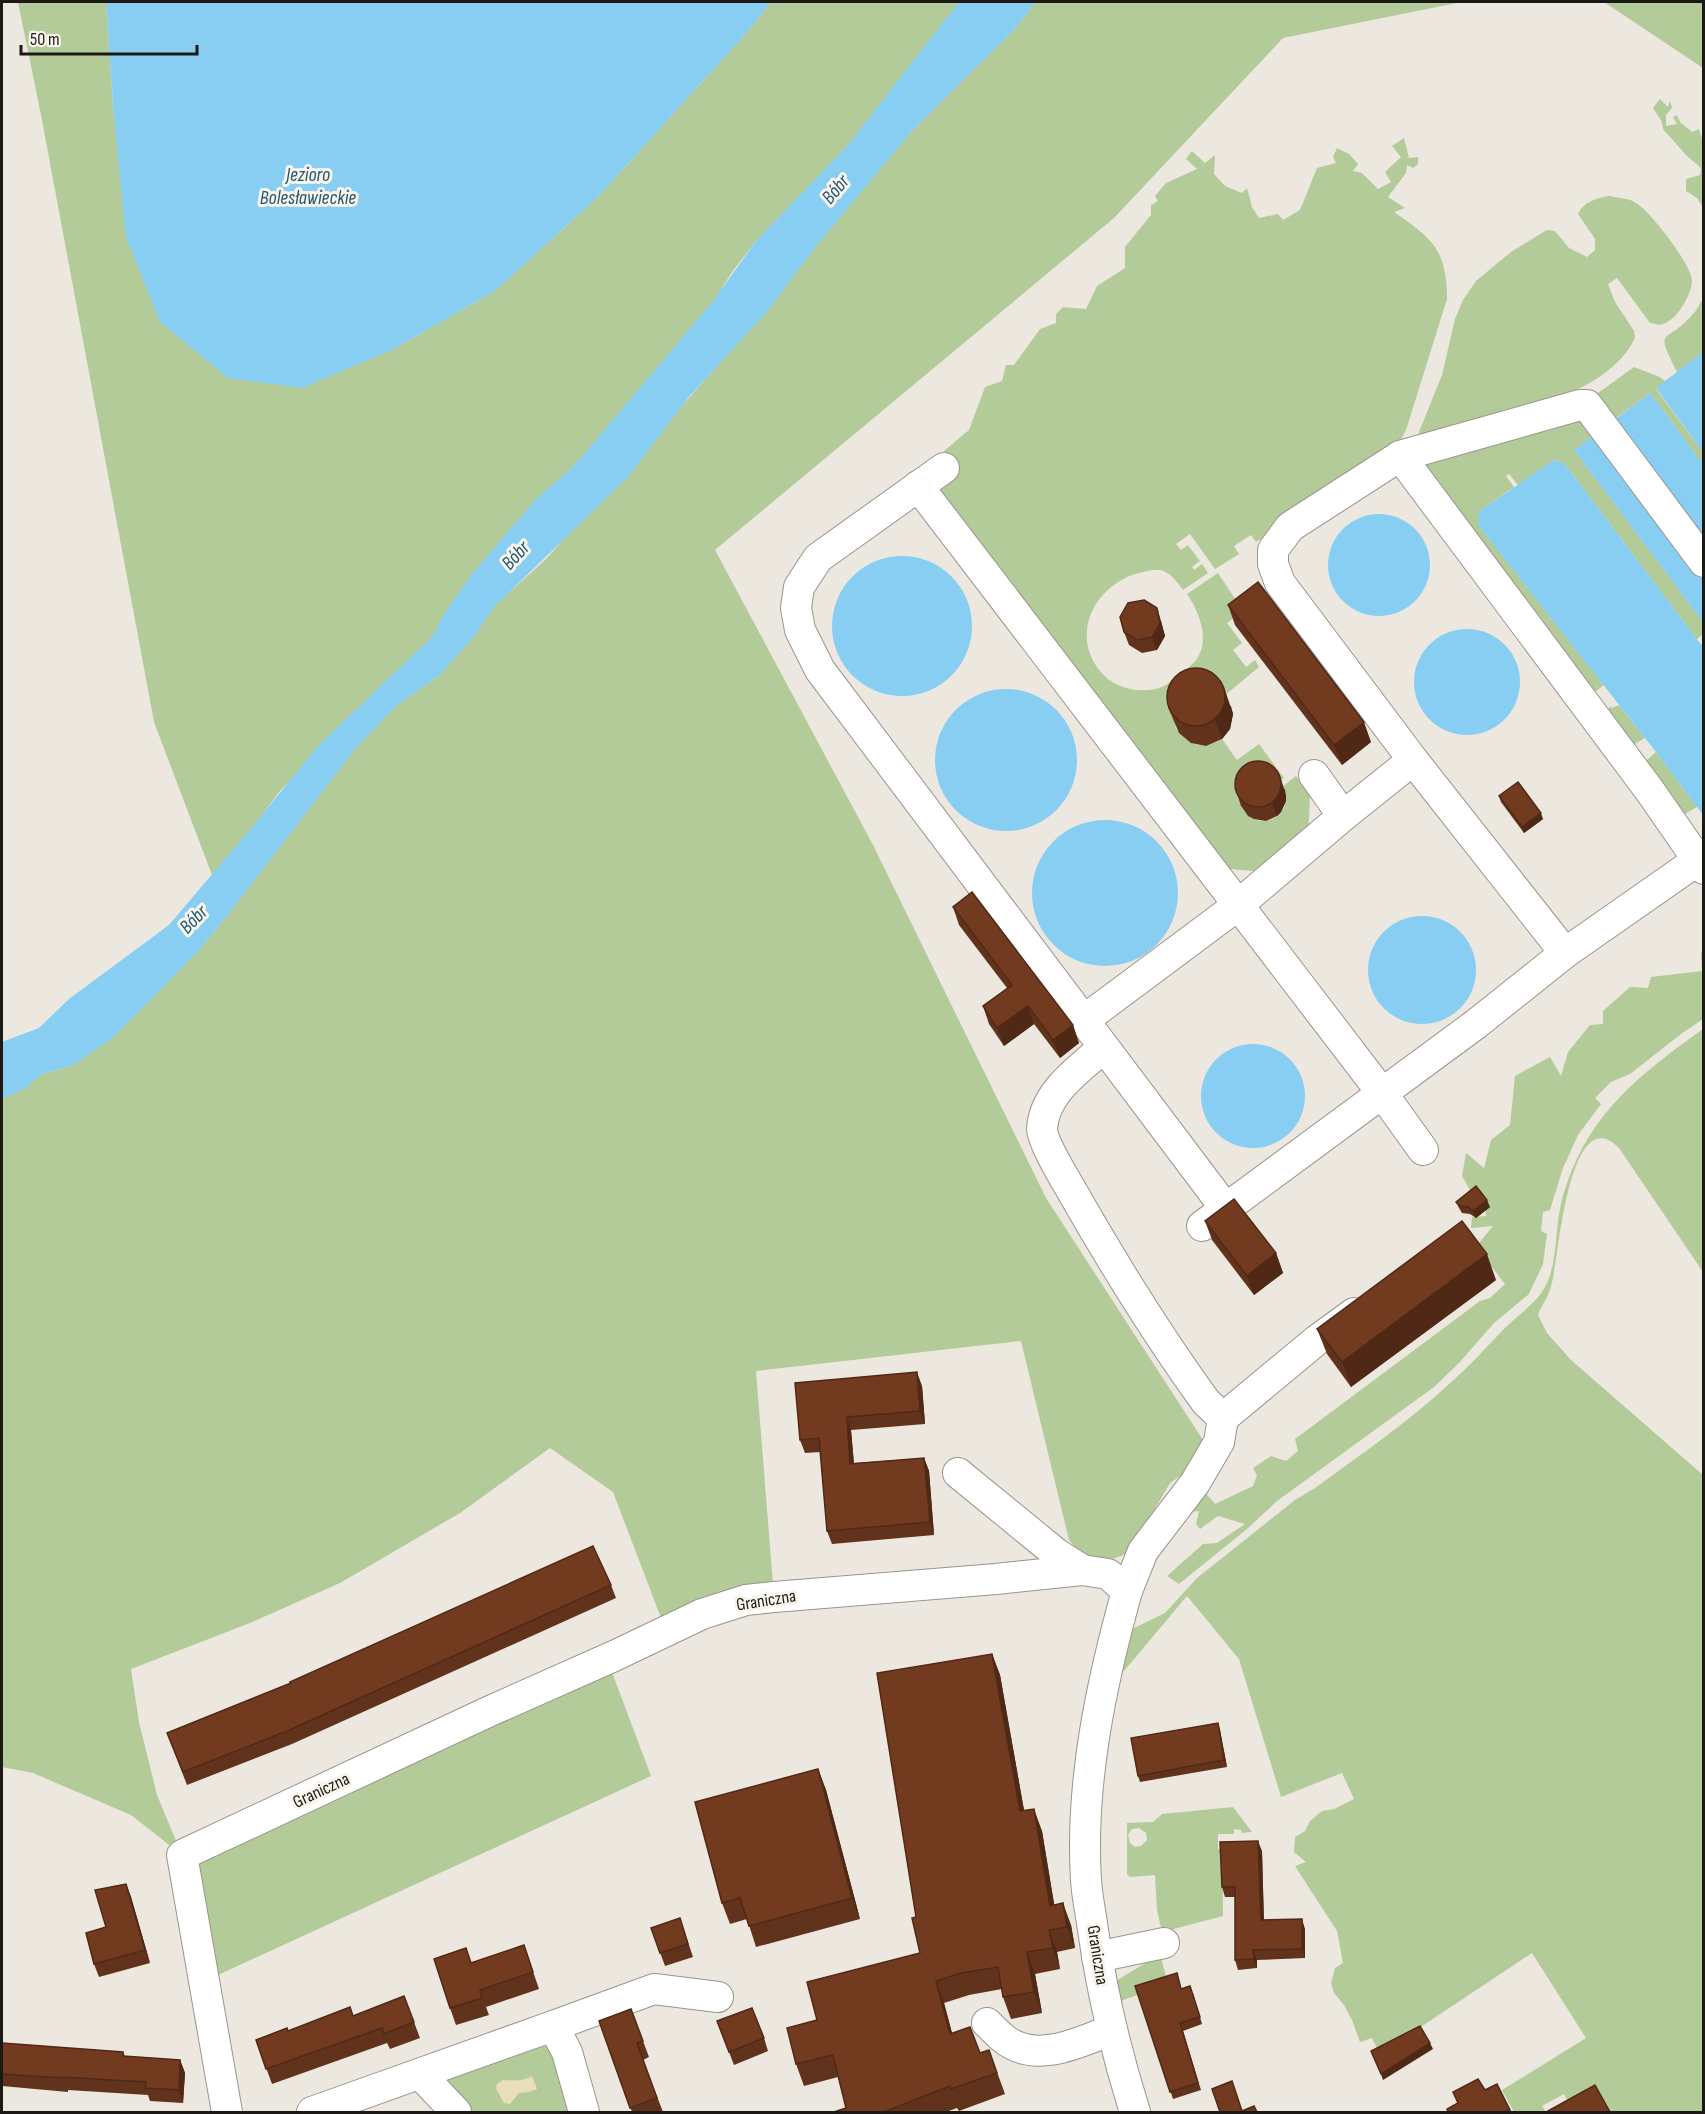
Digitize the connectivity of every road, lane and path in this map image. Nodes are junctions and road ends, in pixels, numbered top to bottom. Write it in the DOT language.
graph roads {
  1 [pos="1400,456"];
  2 [pos="944,468"];
  3 [pos="918,486"];
  4 [pos="1704,562"];
  5 [pos="1413,760"];
  6 [pos="1314,775"];
  7 [pos="1343,816"];
  8 [pos="1701,864"];
  9 [pos="1237,906"];
  10 [pos="1565,953"];
  11 [pos="1084,1020"];
  12 [pos="1103,1048"];
  13 [pos="1382,1093"];
  14 [pos="1422,1150"];
  15 [pos="1226,1209"];
  16 [pos="1202,1226"];
  17 [pos="1373,1299"];
  18 [pos="1223,1419"];
  19 [pos="958,1473"];
  20 [pos="1082,1570"];
  21 [pos="1127,1592"];
  22 [pos="1164,1943"];
  23 [pos="1097,1957"];
  24 [pos="718,1996"];
  25 [pos="987,2023"];
  26 [pos="553,2026"];
  27 [pos="1111,2030"];
  28 [pos="420,2074"];
  29 [pos="227,2112"];
  30 [pos="312,2112"];
  31 [pos="456,2112"];
  32 [pos="584,2112"];
  33 [pos="1135,2112"];
  1 -- 4 [label="street"];
  1 -- 5 [label="street"];
  1 -- 8 [label="street"];
  2 -- 3 [label="street"];
  3 -- 9 [label="street"];
  3 -- 11 [label="street"];
  5 -- 7 [label="street"];
  5 -- 10 [label="street"];
  6 -- 7 [label="street"];
  7 -- 9 [label="street"];
  8 -- 10 [label="street"];
  9 -- 11 [label="street"];
  9 -- 13 [label="street"];
  10 -- 13 [label="street"];
  11 -- 12 [label="street"];
  12 -- 15 [label="street"];
  12 -- 18 [label="street"];
  13 -- 14 [label="street"];
  13 -- 15 [label="street"];
  15 -- 16 [label="street"];
  17 -- 18 [label="street"];
  18 -- 21 [label="street"];
  19 -- 20 [label="street"];
  20 -- 21 [label="street, Graniczna"];
  20 -- 29 [label="street, Graniczna"];
  21 -- 23 [label="street, Graniczna"];
  22 -- 23 [label="street"];
  23 -- 27 [label="street, Graniczna"];
  24 -- 26 [label="street"];
  25 -- 27 [label="street"];
  26 -- 28 [label="street"];
  26 -- 32 [label="street"];
  27 -- 33 [label="street, Graniczna"];
  28 -- 30 [label="street"];
  28 -- 31 [label="street"];
}
